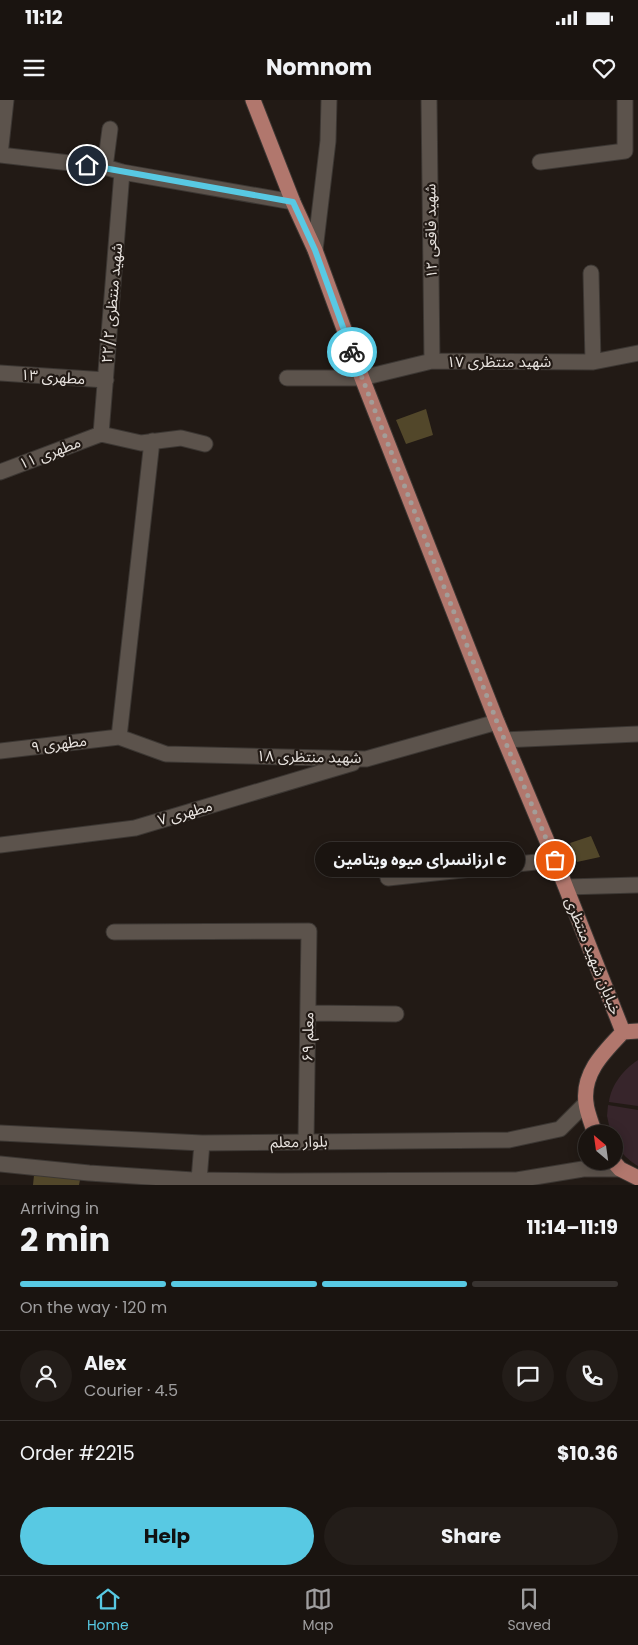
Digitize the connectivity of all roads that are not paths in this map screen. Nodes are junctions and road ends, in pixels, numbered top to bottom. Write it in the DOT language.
graph roads {
  1 [pos="6,100"];
  2 [pos="253,100"];
  3 [pos="328,100"];
  4 [pos="430,100"];
  5 [pos="625,100"];
  6 [pos="110,129"];
  7 [pos="0,155"];
  8 [pos="540,162"];
  9 [pos="105,167"];
  10 [pos="122,172"];
  11 [pos="293,202"];
  12 [pos="315,250"];
  13 [pos="591,273"];
  14 [pos="638,353"];
  15 [pos="432,362"];
  16 [pos="593,362"];
  17 [pos="0,374"];
  18 [pos="287,378"];
  19 [pos="362,378"];
  20 [pos="106,380"];
  21 [pos="101,434"];
  22 [pos="152,441"];
  23 [pos="205,444"];
  24 [pos="0,472"];
  25 [pos="497,722"];
  26 [pos="638,734"];
  27 [pos="119,737"];
  28 [pos="505,740"];
  29 [pos="0,751"];
  30 [pos="366,759"];
  31 [pos="0,845"];
  32 [pos="555,860"];
  33 [pos="388,878"];
  34 [pos="638,885"];
  35 [pos="566,887"];
  36 [pos="114,932"];
  37 [pos="308,1013"];
  38 [pos="396,1014"];
  39 [pos="631,1032"];
  40 [pos="586,1103"];
  41 [pos="592,1125"];
  42 [pos="1,1132"];
  43 [pos="306,1142"];
  44 [pos="202,1143"];
  45 [pos="0,1164"];
  46 [pos="623,1169"];
  47 [pos="578,1170"];
  48 [pos="638,1178"];
  49 [pos="88,1179"];
  50 [pos="199,1182"];
  51 [pos="281,1183"];
  52 [pos="491,1183"];
  1 -- 7 [label="street"];
  2 -- 11 [label="main road, خیابان شهید منتظری"];
  3 -- 12 [label="street"];
  4 -- 15 [label="street, شهید فاقعی ۱۲"];
  5 -- 8 [label="street"];
  6 -- 9 [label="street"];
  7 -- 9 [label="street"];
  9 -- 10 [label="street"];
  10 -- 11 [label="street"];
  10 -- 20 [label="street, شهید منتظری ۲۲/۲"];
  11 -- 12 [label="main road, خیابان شهید منتظری"];
  12 -- 19 [label="main road, خیابان شهید منتظری"];
  13 -- 16 [label="street"];
  14 -- 16 [label="street, شهید منتظری ۱۷"];
  15 -- 16 [label="street, شهید منتظری ۱۷"];
  15 -- 19 [label="street, شهید منتظری ۱۷"];
  17 -- 20 [label="street, مطهری ۱۳"];
  18 -- 19 [label="street, شهید منتظری ۱۷"];
  19 -- 25 [label="main road, خیابان شهید منتظری"];
  20 -- 21 [label="street, شهید منتظری ۲۲/۲"];
  21 -- 22 [label="street"];
  21 -- 24 [label="street, مطهری ۱۱"];
  22 -- 23 [label="street"];
  22 -- 27 [label="street"];
  25 -- 28 [label="main road, خیابان شهید منتظری"];
  25 -- 30 [label="street, شهید منتظری ۱۸"];
  26 -- 28 [label="street"];
  27 -- 29 [label="street, مطهری ۹"];
  27 -- 30 [label="street, شهید منتظری ۱۸"];
  28 -- 32 [label="main road, خیابان شهید منتظری"];
  30 -- 31 [label="street, مطهری ۷"];
  32 -- 33 [label="street"];
  32 -- 35 [label="main road, خیابان شهید منتظری"];
  34 -- 35 [label="street"];
  35 -- 39 [label="main road, خیابان شهید منتظری"];
  36 -- 37 [label="street, معلم ۶۹"];
  37 -- 38 [label="street"];
  37 -- 43 [label="street, معلم ۶۹"];
  39 -- 40 [label="main road"];
  40 -- 41 [label="main road"];
  40 -- 43 [label="street, بلوار معلم"];
  42 -- 44 [label="street, بلوار معلم"];
  43 -- 44 [label="street, بلوار معلم"];
  44 -- 50 [label="street"];
  45 -- 49 [label="street"];
  46 -- 48 [label="main road"];
  47 -- 52 [label="street"];
  49 -- 50 [label="street"];
  50 -- 51 [label="street"];
  51 -- 52 [label="street"];
}
